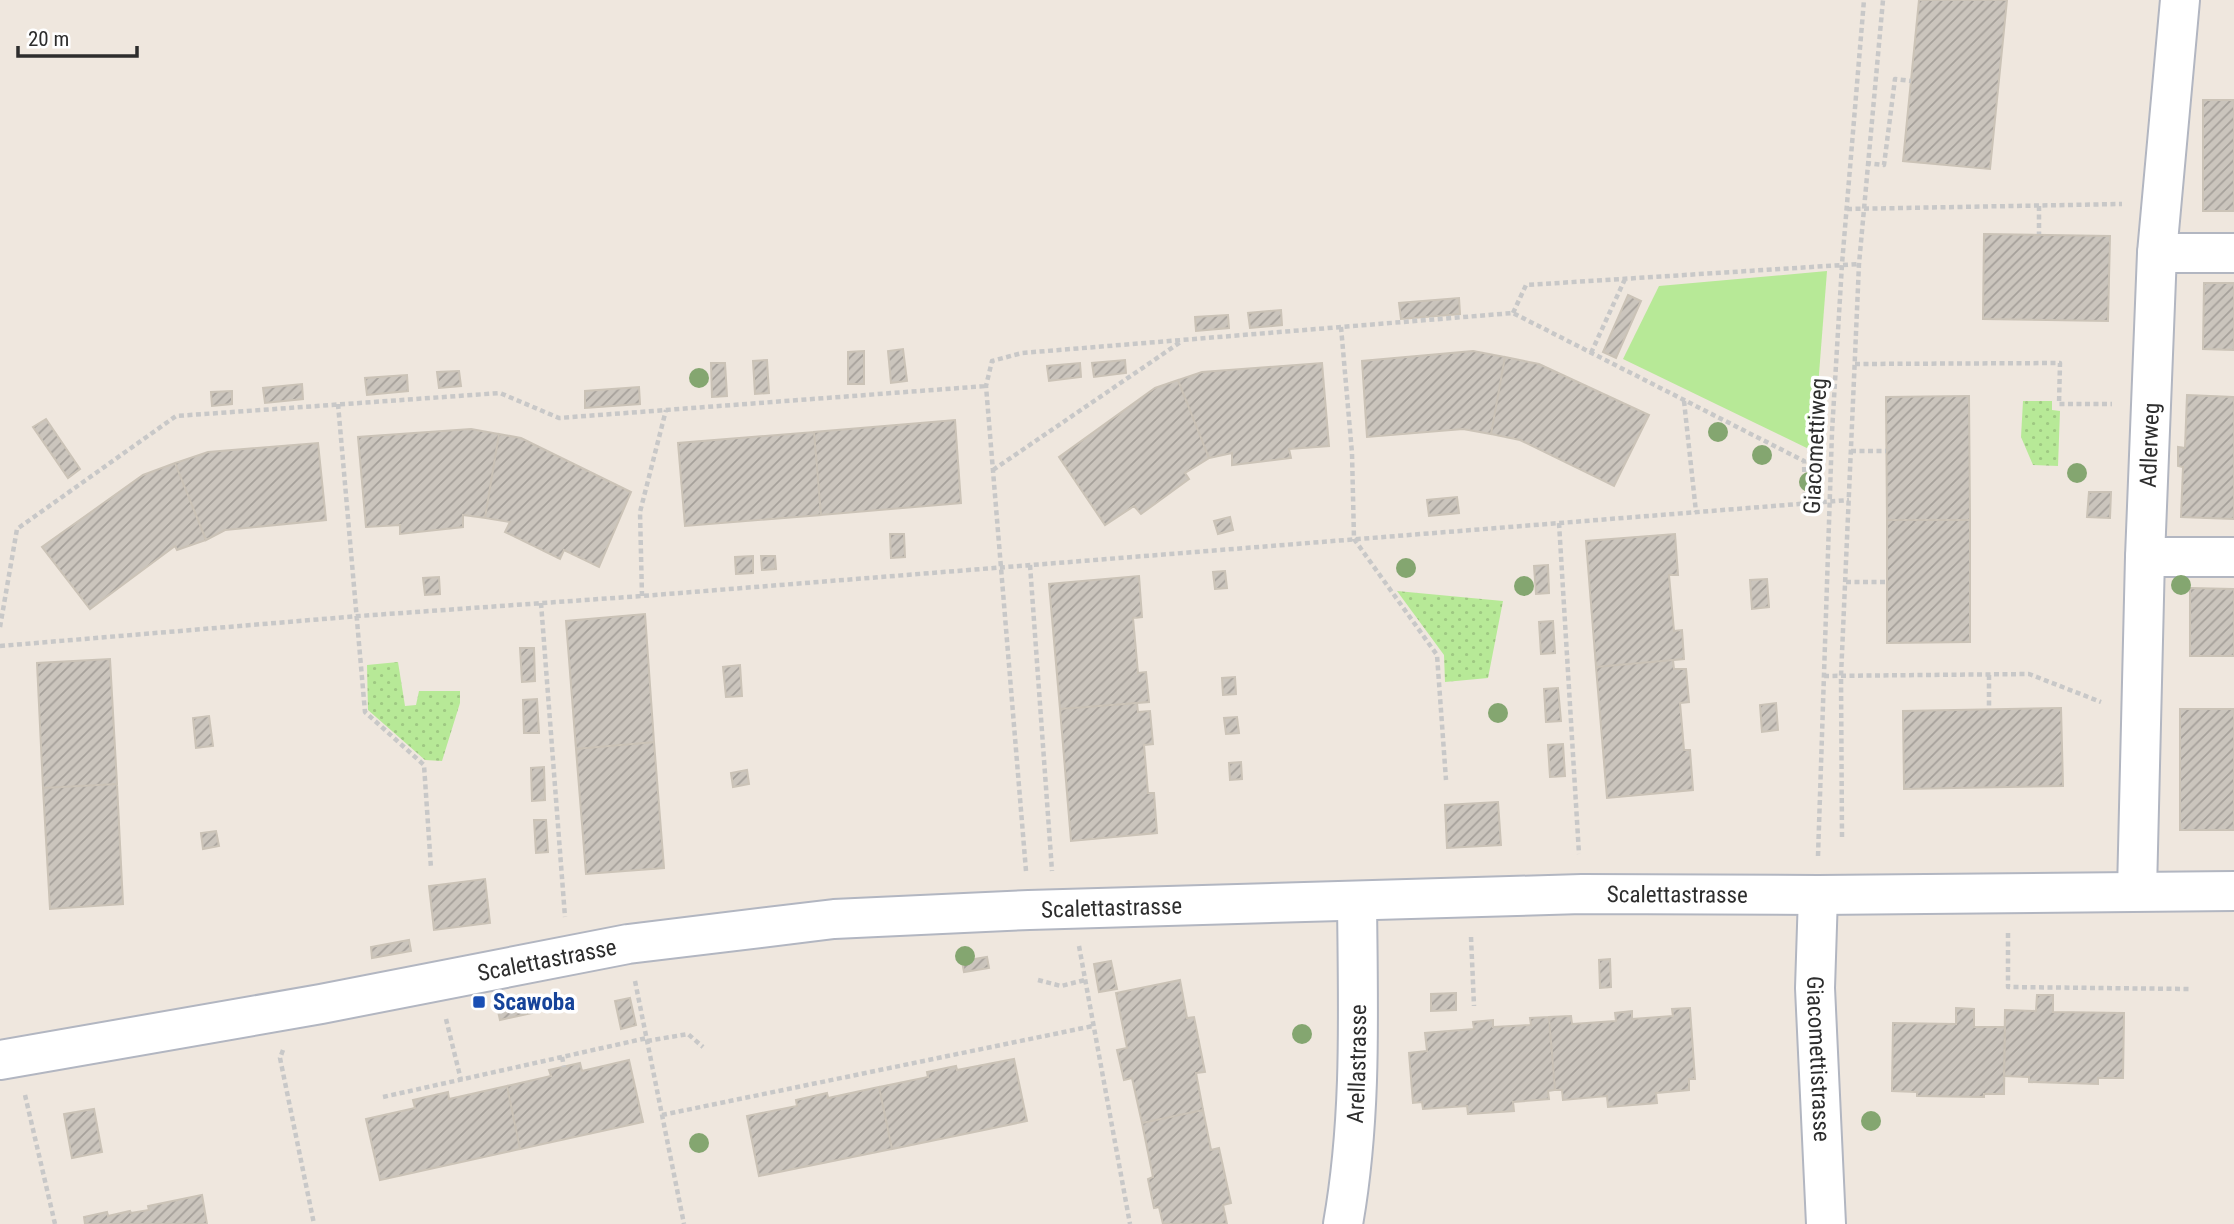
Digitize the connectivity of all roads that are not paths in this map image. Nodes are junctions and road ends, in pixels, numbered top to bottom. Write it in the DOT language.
graph roads {
  1 [pos="2180,0"];
  2 [pos="2157,253"];
  3 [pos="2234,253"];
  4 [pos="2145,557"];
  5 [pos="2234,557"];
  6 [pos="2137,891"];
  7 [pos="2234,891"];
  8 [pos="1818,895"];
  9 [pos="1357,901"];
  10 [pos="8,1058"];
  11 [pos="1343,1224"];
  12 [pos="1826,1224"];
  1 -- 2 [label="street, Adlerweg"];
  2 -- 3 [label="street"];
  2 -- 4 [label="street, Adlerweg"];
  4 -- 5 [label="street"];
  4 -- 6 [label="street, Adlerweg"];
  6 -- 7 [label="street, Scalettastrasse"];
  6 -- 8 [label="street, Scalettastrasse"];
  8 -- 9 [label="street, Scalettastrasse"];
  8 -- 12 [label="street, Giacomettistrasse"];
  9 -- 10 [label="street, Scalettastrasse"];
  9 -- 11 [label="street, Arellastrasse"];
}
